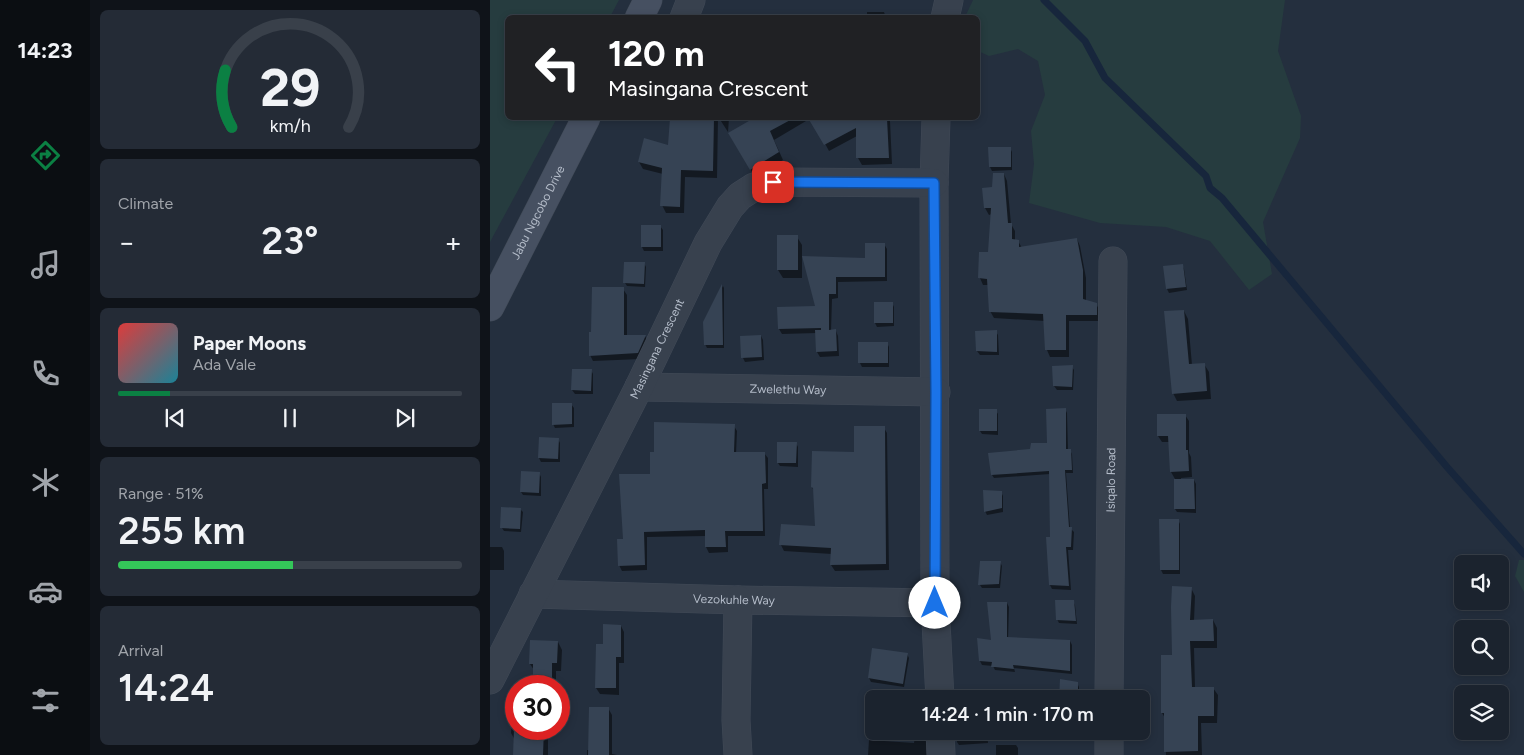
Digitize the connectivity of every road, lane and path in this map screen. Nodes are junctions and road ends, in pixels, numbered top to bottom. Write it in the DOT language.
graph roads {
  1 [pos="648,0"];
  2 [pos="691,0"];
  3 [pos="949,0"];
  4 [pos="640,15"];
  5 [pos="685,15"];
  6 [pos="945,15"];
  7 [pos="585,120"];
  8 [pos="936,120"];
  9 [pos="934,183"];
  10 [pos="1113,261"];
  11 [pos="490,306"];
  12 [pos="639,387"];
  13 [pos="936,392"];
  14 [pos="533,594"];
  15 [pos="738,600"];
  16 [pos="935,603"];
  17 [pos="490,680"];
  18 [pos="940,690"];
  19 [pos="1109,690"];
  20 [pos="940,740"];
  21 [pos="1109,740"];
  22 [pos="738,755"];
  23 [pos="941,755"];
  24 [pos="1108,755"];
  1 -- 4 [label="main road"];
  2 -- 5 [label="street"];
  3 -- 6 [label="street"];
  7 -- 11 [label="main road, Jabu Ngcobo Drive"];
  8 -- 9 [label="street"];
  9 -- 12 [label="street, Masingana Crescent"];
  9 -- 13 [label="street"];
  10 -- 19 [label="street, Isiqalo Road"];
  12 -- 13 [label="street, Zwelethu Way"];
  12 -- 14 [label="street, Masingana Crescent"];
  13 -- 16 [label="street"];
  14 -- 15 [label="street, Vezokuhle Way"];
  14 -- 17 [label="street, Masingana Crescent"];
  15 -- 16 [label="street, Vezokuhle Way"];
  15 -- 22 [label="street"];
  16 -- 18 [label="street"];
  20 -- 23 [label="street"];
  21 -- 24 [label="street"];
}
